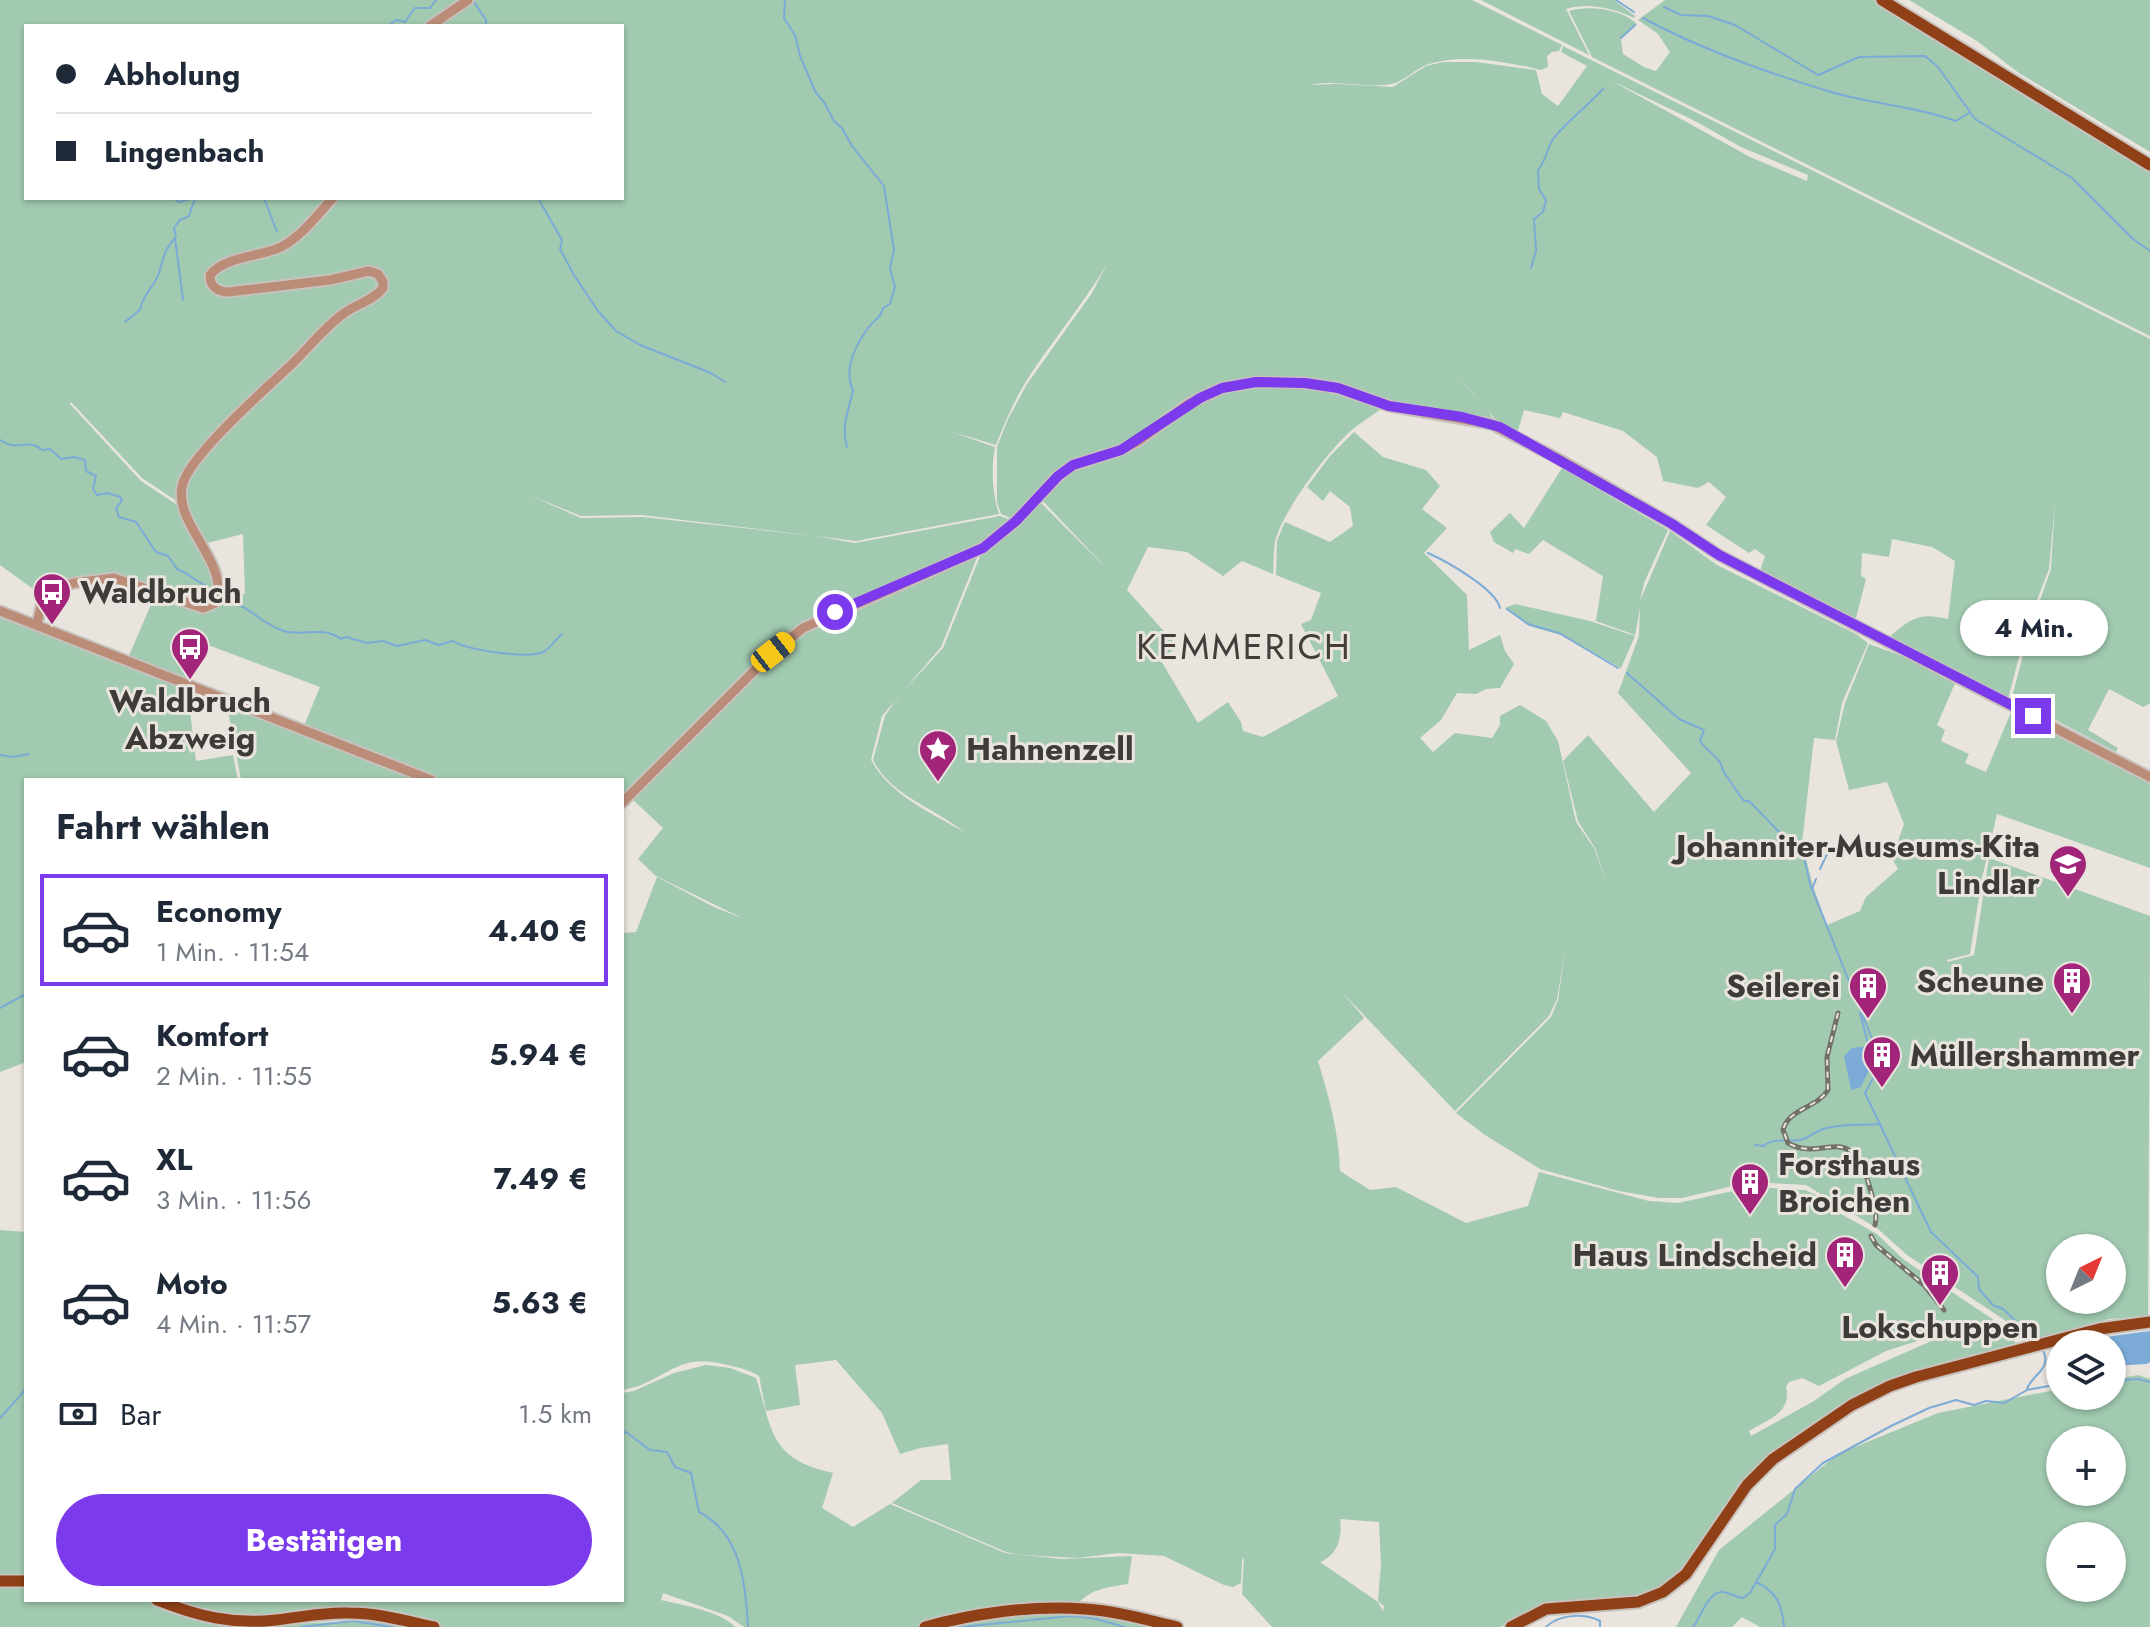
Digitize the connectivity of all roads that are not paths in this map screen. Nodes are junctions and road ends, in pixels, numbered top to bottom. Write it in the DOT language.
graph roads {
  1 [pos="468,0"];
  2 [pos="1882,0"];
  3 [pos="433,24"];
  4 [pos="2150,165"];
  5 [pos="331,200"];
  6 [pos="0,611"];
  7 [pos="37,624"];
  8 [pos="2150,777"];
  9 [pos="426,778"];
  10 [pos="624,801"];
  11 [pos="2150,1322"];
  12 [pos="0,1581"];
  13 [pos="24,1581"];
  14 [pos="162,1602"];
  15 [pos="434,1627"];
  16 [pos="925,1627"];
  17 [pos="1177,1627"];
  18 [pos="1511,1627"];
  1 -- 3 [label="street"];
  2 -- 4 [label="main road"];
  5 -- 7 [label="street"];
  6 -- 7 [label="street"];
  7 -- 9 [label="street"];
  8 -- 10 [label="street"];
  11 -- 18 [label="main road"];
  12 -- 13 [label="main road"];
  14 -- 15 [label="main road"];
  16 -- 17 [label="main road"];
}
